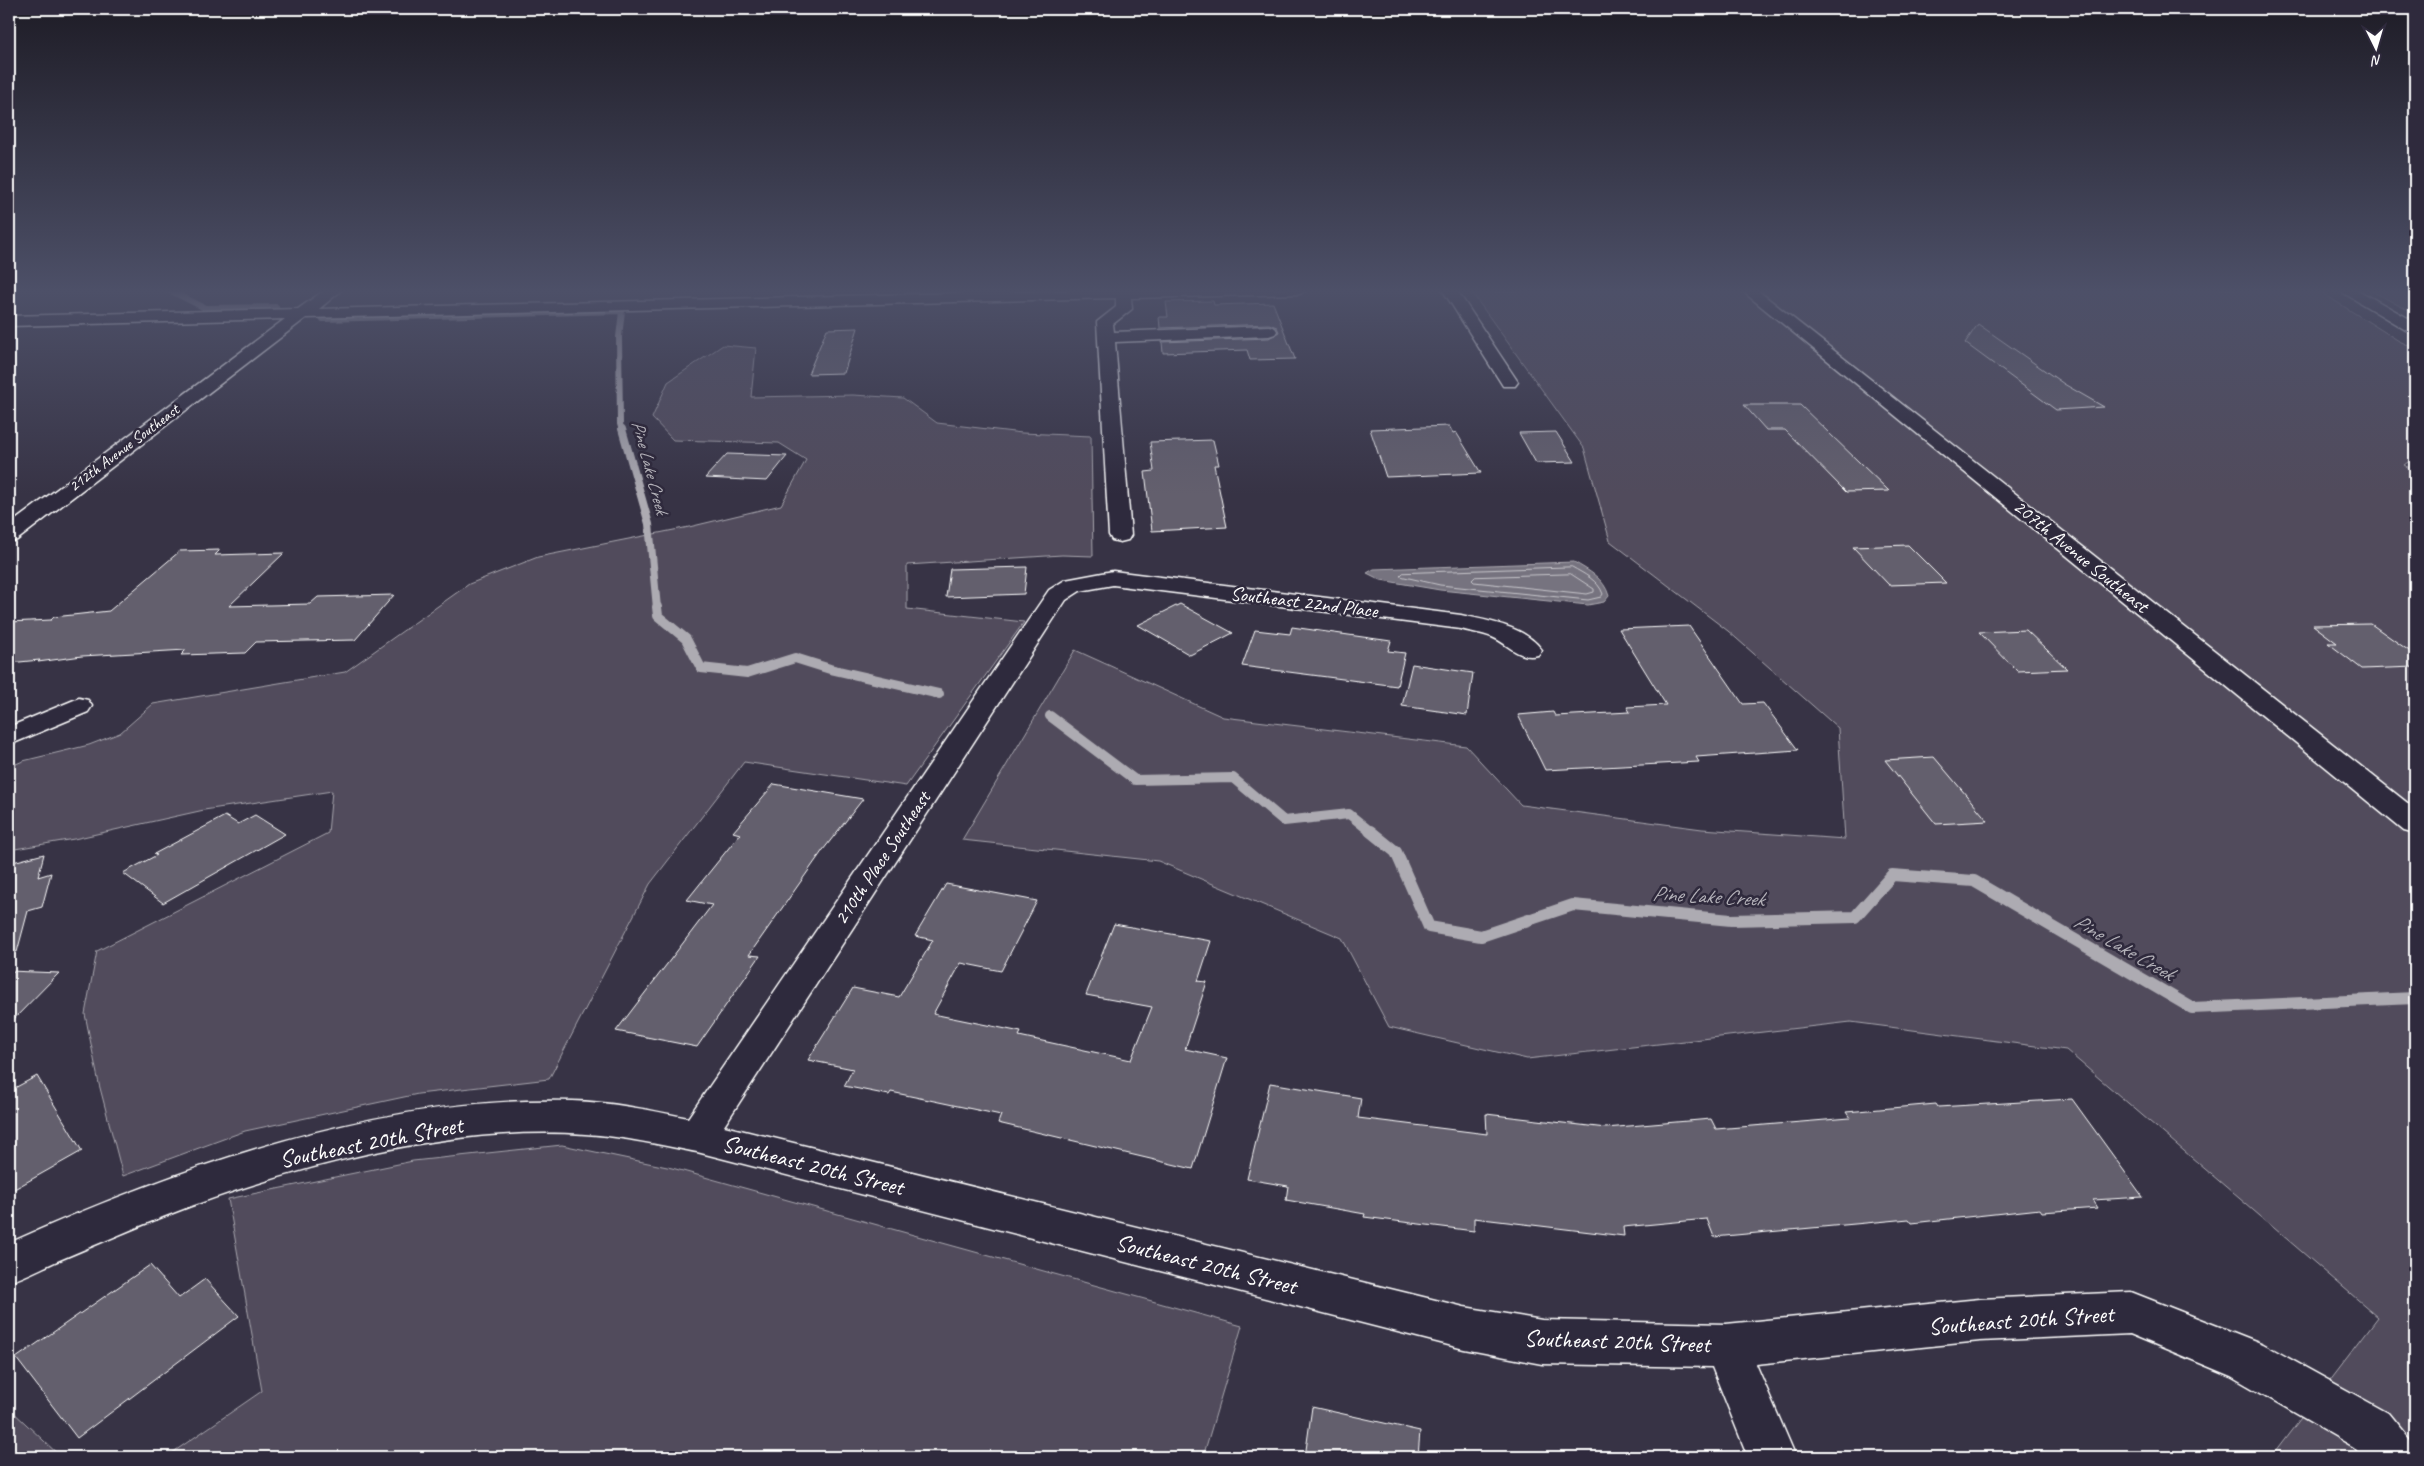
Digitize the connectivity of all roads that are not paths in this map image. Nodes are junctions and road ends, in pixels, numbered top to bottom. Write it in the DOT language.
graph roads {
  1 [pos="243,357"];
  2 [pos="1108,357"];
  3 [pos="1493,357"];
  4 [pos="1832,357"];
  5 [pos="1509,382"];
  6 [pos="9,535"];
  7 [pos="1120,535"];
  8 [pos="1073,585"];
  9 [pos="1529,650"];
  10 [pos="79,706"];
  11 [pos="9,737"];
  12 [pos="2415,824"];
  13 [pos="697,1136"];
  14 [pos="9,1263"];
  15 [pos="1726,1346"];
  16 [pos="1772,1457"];
  17 [pos="2393,1457"];
  1 -- 6 [label="street, 212th Avenue Southeast"];
  2 -- 7 [label="street"];
  3 -- 5 [label="street"];
  4 -- 12 [label="street, 207th Avenue Southeast"];
  8 -- 9 [label="street, Southeast 22nd Place"];
  8 -- 13 [label="street, 210th Place Southeast"];
  10 -- 11 [label="street"];
  13 -- 14 [label="street, Southeast 20th Street"];
  13 -- 15 [label="street, Southeast 20th Street"];
  15 -- 16 [label="street"];
  15 -- 17 [label="street, Southeast 20th Street"];
}
